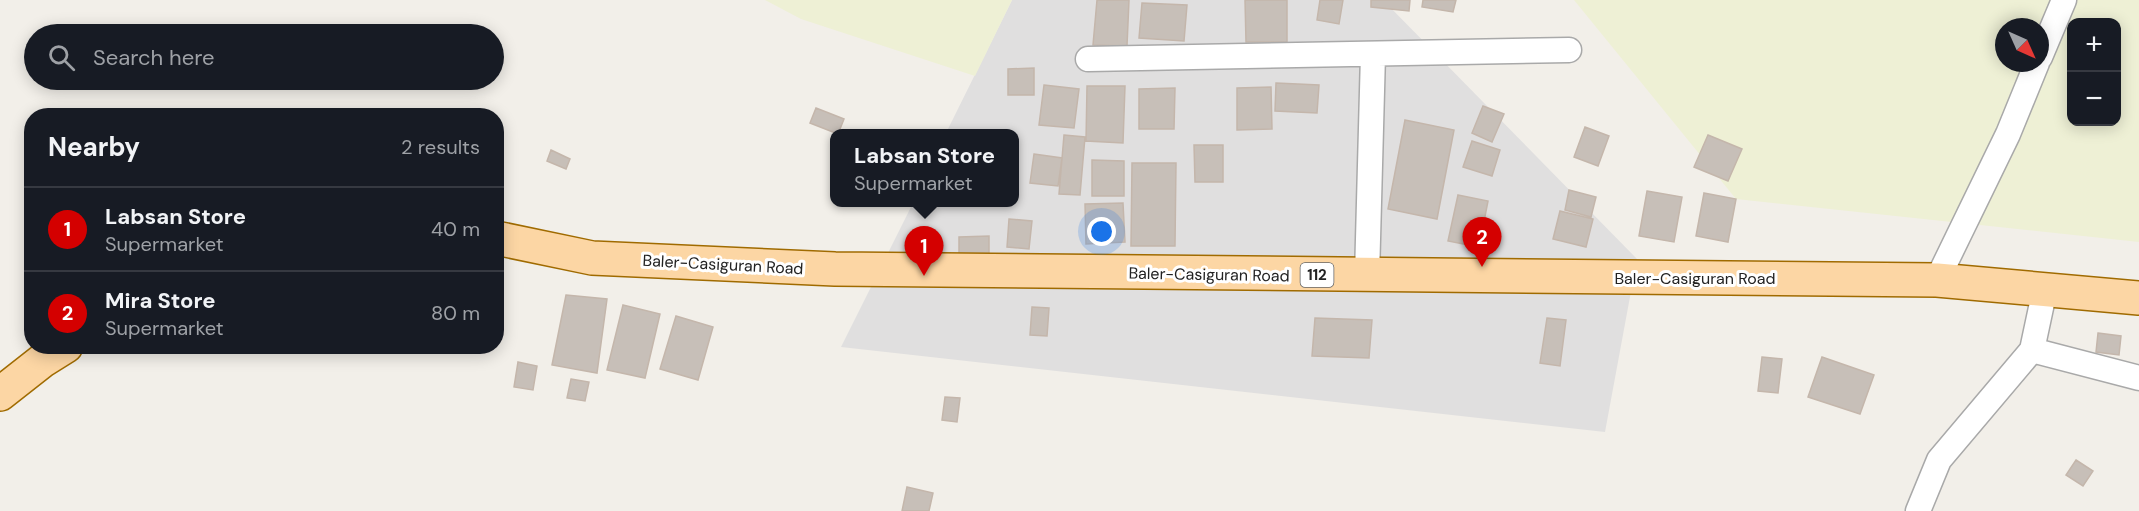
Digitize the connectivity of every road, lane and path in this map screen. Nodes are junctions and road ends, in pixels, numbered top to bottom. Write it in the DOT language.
graph roads {
  1 [pos="2064,0"];
  2 [pos="2049,36"];
  3 [pos="1569,50"];
  4 [pos="1373,54"];
  5 [pos="1088,59"];
  6 [pos="2033,72"];
  7 [pos="504,240"];
  8 [pos="1367,276"];
  9 [pos="1937,280"];
  10 [pos="2044,289"];
  11 [pos="2139,298"];
  12 [pos="2032,350"];
  13 [pos="53,354"];
  14 [pos="2139,378"];
  15 [pos="0,394"];
  16 [pos="1918,511"];
  1 -- 2 [label="street"];
  3 -- 4 [label="street"];
  4 -- 5 [label="street"];
  4 -- 8 [label="street"];
  6 -- 9 [label="street"];
  7 -- 8 [label="main road, Baler-Casiguran Road / 112"];
  8 -- 9 [label="main road, Baler-Casiguran Road / 112"];
  9 -- 10 [label="main road, Baler-Casiguran Road / 112"];
  10 -- 11 [label="main road, Baler-Casiguran Road / 112"];
  10 -- 12 [label="street"];
  12 -- 14 [label="street"];
  12 -- 16 [label="street"];
  13 -- 15 [label="main road"];
}
